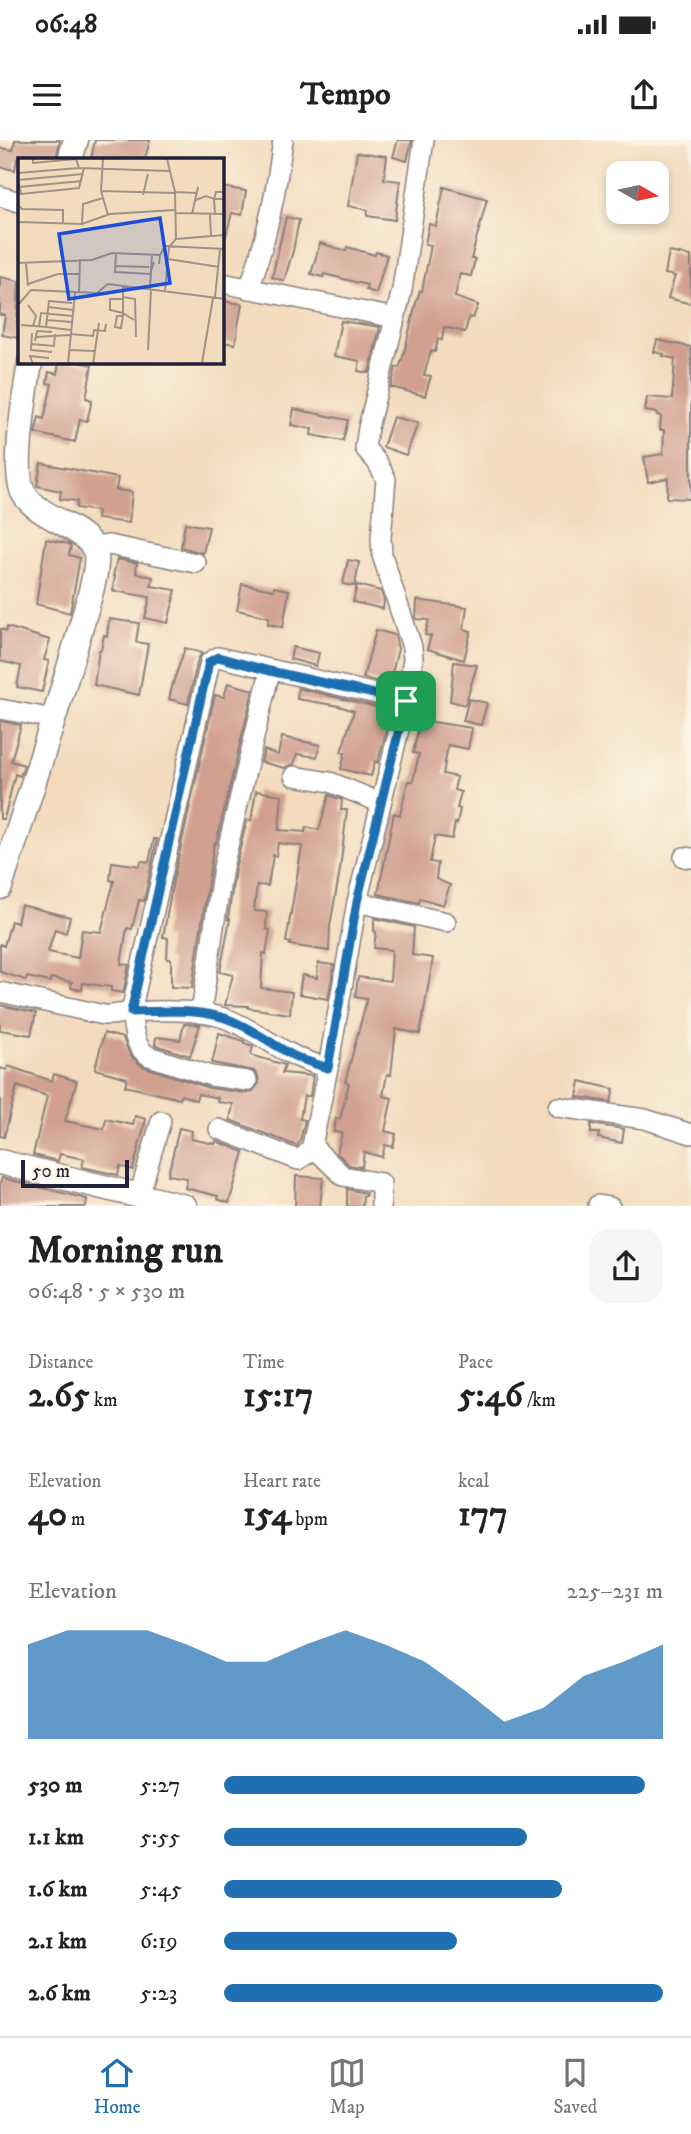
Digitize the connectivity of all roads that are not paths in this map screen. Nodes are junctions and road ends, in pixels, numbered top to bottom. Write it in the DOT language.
graph roads {
  1 [pos="76,140"];
  2 [pos="284,140"];
  3 [pos="424,140"];
  4 [pos="70,158"];
  5 [pos="0,196"];
  6 [pos="18,202"];
  7 [pos="224,283"];
  8 [pos="249,289"];
  9 [pos="395,318"];
  10 [pos="30,364"];
  11 [pos="94,547"];
  12 [pos="196,562"];
  13 [pos="270,671"];
  14 [pos="406,701"];
  15 [pos="0,709"];
  16 [pos="54,719"];
  17 [pos="294,776"];
  18 [pos="381,803"];
  19 [pos="0,887"];
  20 [pos="357,902"];
  21 [pos="446,922"];
  22 [pos="0,992"];
  23 [pos="131,1012"];
  24 [pos="201,1013"];
  25 [pos="328,1068"];
  26 [pos="247,1081"];
  27 [pos="558,1107"];
  28 [pos="161,1121"];
  29 [pos="219,1129"];
  30 [pos="691,1134"];
  31 [pos="312,1146"];
  32 [pos="0,1162"];
  33 [pos="139,1196"];
  34 [pos="185,1206"];
  35 [pos="381,1206"];
  1 -- 4 [label="main road"];
  2 -- 8 [label="street"];
  3 -- 9 [label="street"];
  5 -- 6 [label="street"];
  7 -- 8 [label="street"];
  8 -- 9 [label="street"];
  9 -- 14 [label="street"];
  10 -- 11 [label="main road"];
  11 -- 12 [label="street"];
  11 -- 16 [label="main road"];
  13 -- 14 [label="street"];
  13 -- 23 [label="street"];
  13 -- 24 [label="street"];
  14 -- 18 [label="street"];
  15 -- 16 [label="street"];
  16 -- 19 [label="main road"];
  17 -- 18 [label="street"];
  18 -- 20 [label="street"];
  20 -- 21 [label="street"];
  20 -- 25 [label="street"];
  22 -- 23 [label="street"];
  23 -- 24 [label="street"];
  23 -- 26 [label="street"];
  24 -- 25 [label="street"];
  25 -- 31 [label="street"];
  27 -- 30 [label="street"];
  28 -- 33 [label="street"];
  29 -- 31 [label="street"];
  31 -- 35 [label="street"];
  32 -- 33 [label="main road"];
  33 -- 34 [label="main road"];
}
